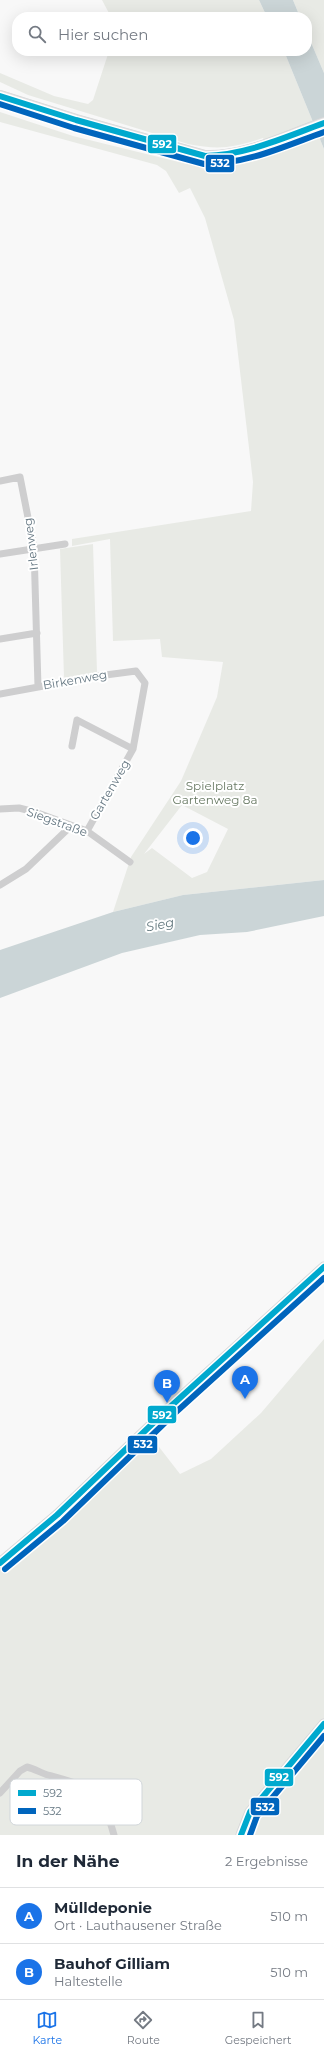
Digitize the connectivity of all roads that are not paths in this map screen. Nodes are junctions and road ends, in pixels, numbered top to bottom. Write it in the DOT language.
graph roads {
  1 [pos="0,96"];
  2 [pos="324,123"];
  3 [pos="0,481"];
  4 [pos="66,544"];
  5 [pos="34,548"];
  6 [pos="0,554"];
  7 [pos="37,633"];
  8 [pos="0,639"];
  9 [pos="145,682"];
  10 [pos="38,687"];
  11 [pos="0,694"];
  12 [pos="72,746"];
  13 [pos="134,749"];
  14 [pos="0,809"];
  15 [pos="71,826"];
  16 [pos="87,831"];
  17 [pos="130,862"];
  18 [pos="0,885"];
  19 [pos="324,1267"];
  20 [pos="0,1563"];
  21 [pos="324,1724"];
  22 [pos="13,1779"];
  23 [pos="65,1779"];
  24 [pos="10,1782"];
  25 [pos="0,1793"];
  26 [pos="111,1825"];
  27 [pos="114,1835"];
  28 [pos="241,1835"];
  1 -- 2 [label="main road"];
  3 -- 5 [label="street, Irlenweg"];
  4 -- 5 [label="street"];
  5 -- 6 [label="street"];
  5 -- 7 [label="street, Irlenweg"];
  7 -- 8 [label="street"];
  7 -- 10 [label="street, Irlenweg"];
  9 -- 10 [label="street, Birkenweg"];
  9 -- 13 [label="street, Gartenweg"];
  10 -- 11 [label="street, Birkenweg"];
  12 -- 13 [label="street, Gartenweg"];
  13 -- 16 [label="street, Gartenweg"];
  14 -- 15 [label="street, Siegstraße"];
  15 -- 16 [label="street, Siegstraße"];
  15 -- 18 [label="street"];
  16 -- 17 [label="street, Siegstraße"];
  19 -- 20 [label="street"];
  21 -- 28 [label="street"];
  22 -- 23 [label="street"];
  24 -- 25 [label="street"];
  26 -- 27 [label="street"];
}
